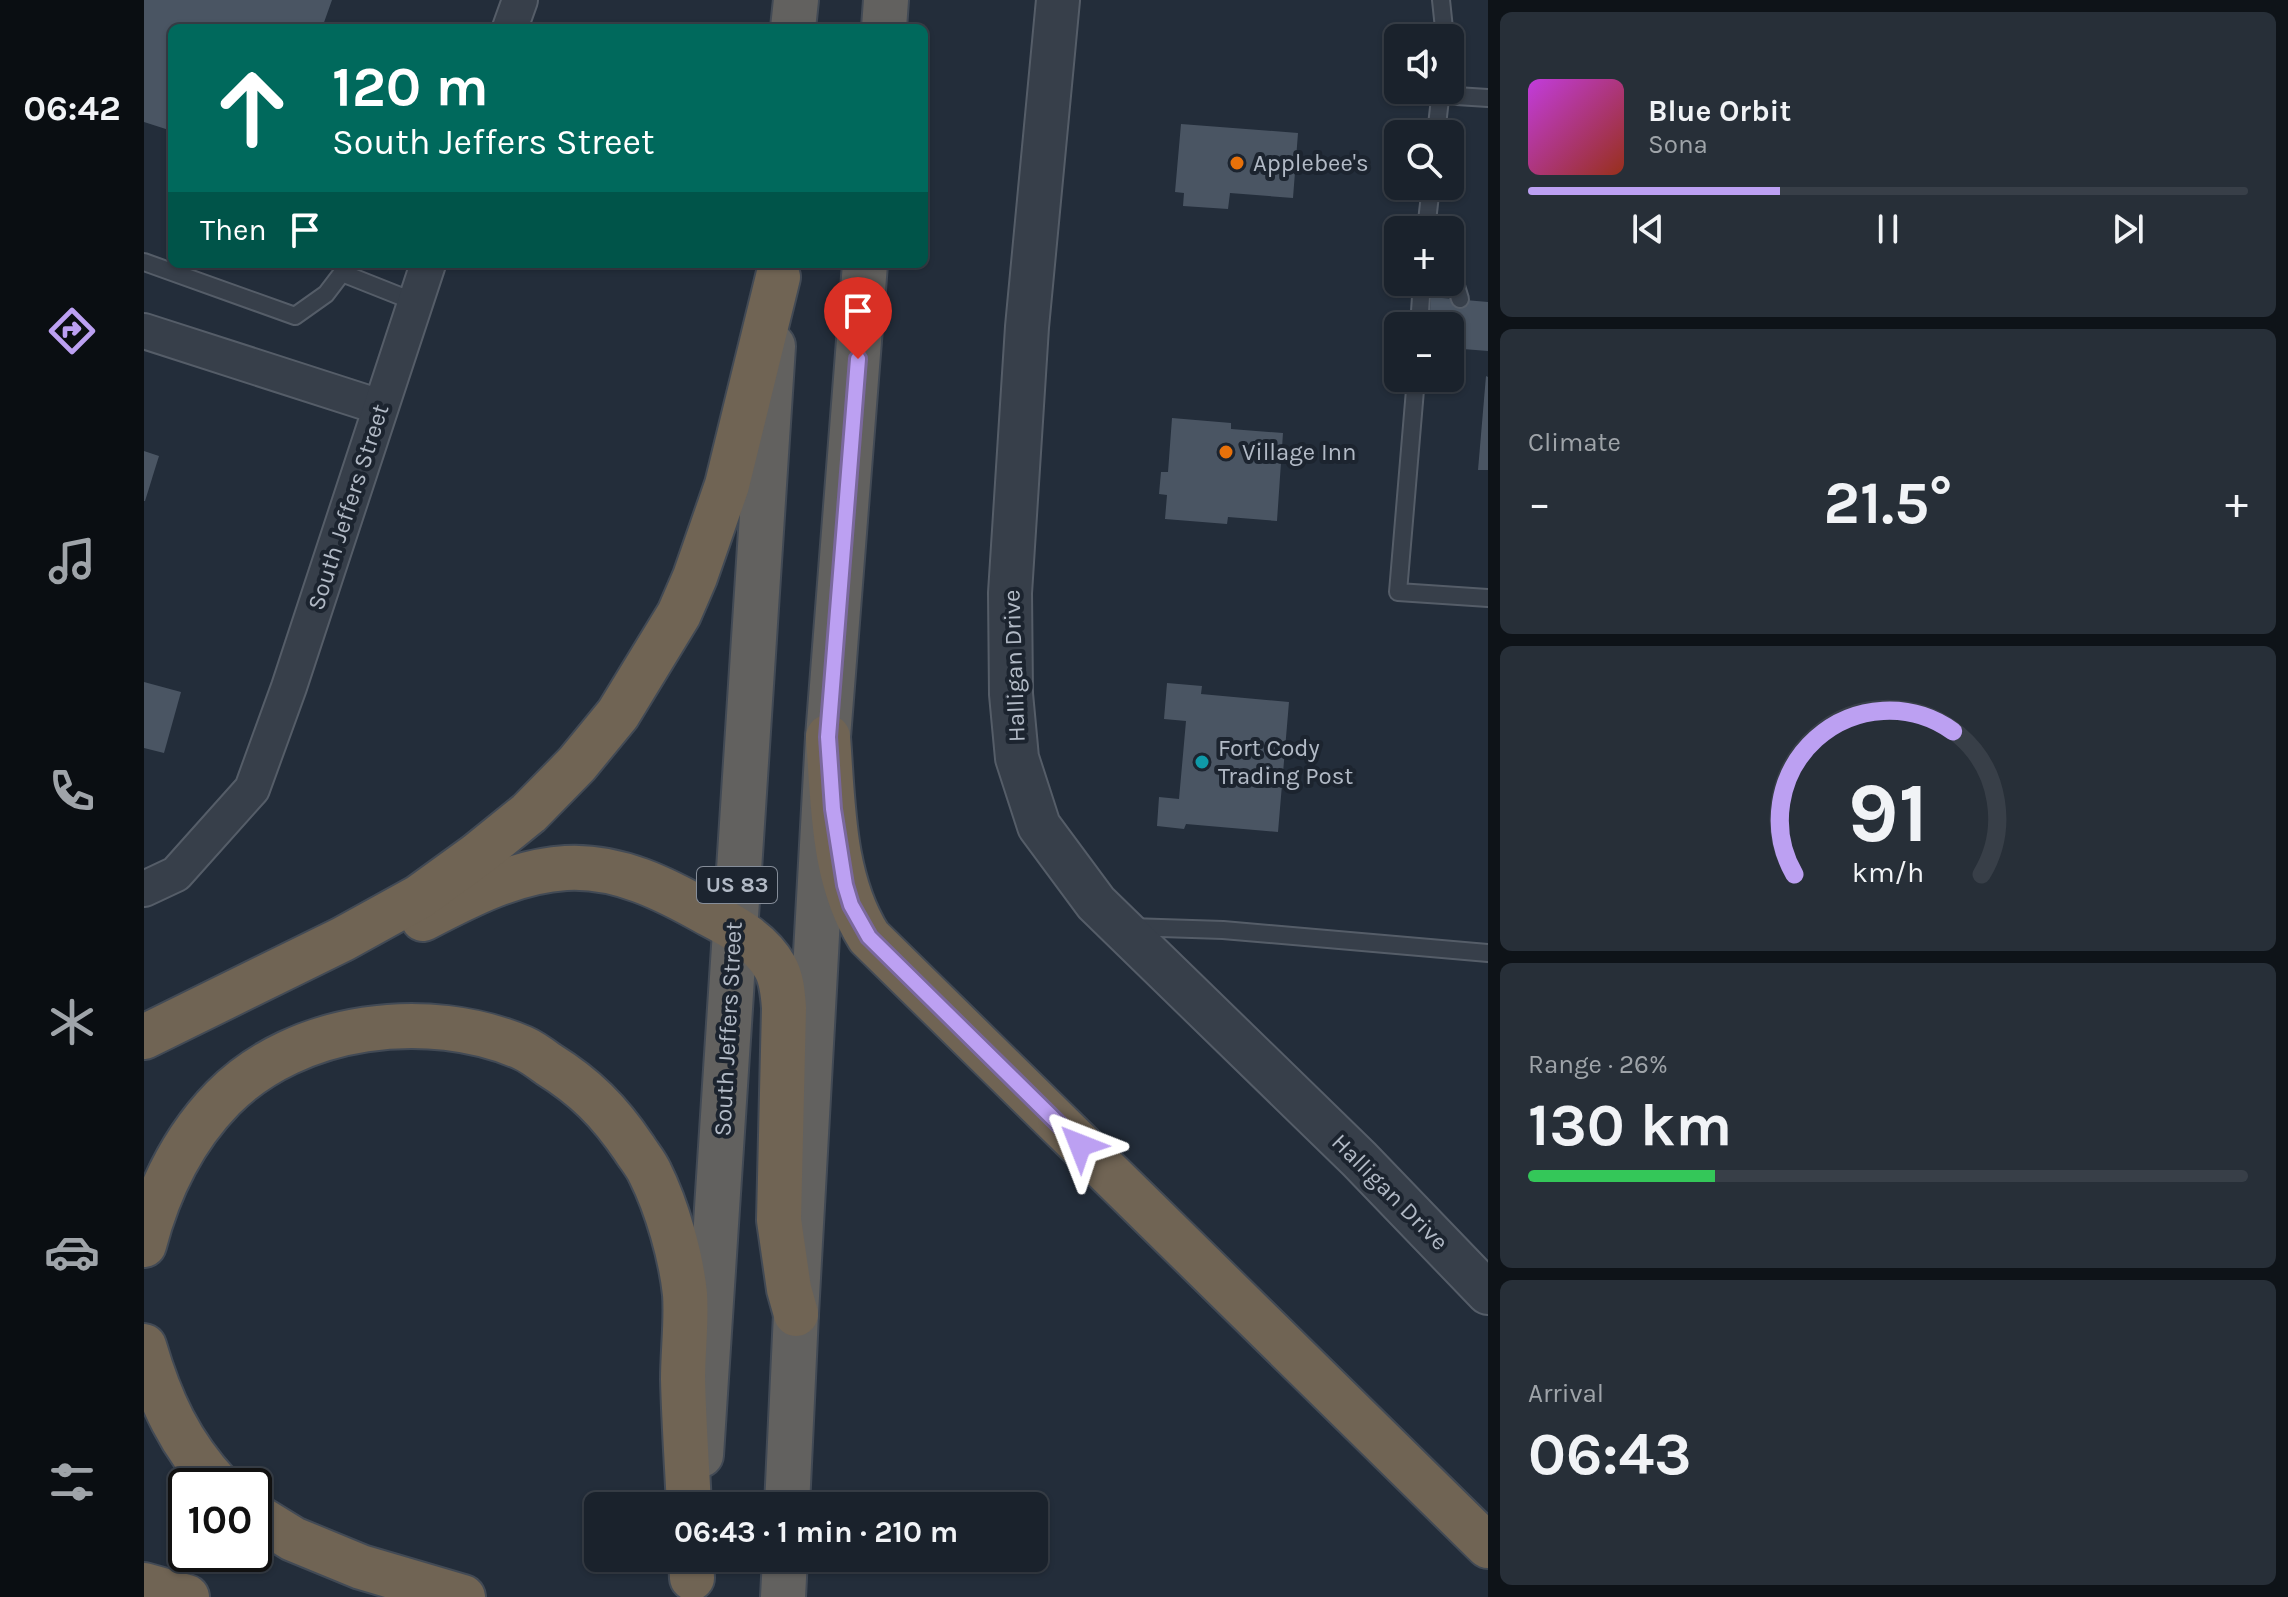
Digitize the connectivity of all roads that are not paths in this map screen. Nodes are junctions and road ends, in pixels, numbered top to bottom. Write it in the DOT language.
graph roads {
  1 [pos="520,0"];
  2 [pos="886,0"];
  3 [pos="1058,0"];
  4 [pos="1441,0"];
  5 [pos="511,24"];
  6 [pos="884,24"];
  7 [pos="1444,24"];
  8 [pos="1464,95"];
  9 [pos="1488,98"];
  10 [pos="144,262"];
  11 [pos="427,268"];
  12 [pos="865,268"];
  13 [pos="778,270"];
  14 [pos="1459,296"];
  15 [pos="1460,299"];
  16 [pos="415,302"];
  17 [pos="144,331"];
  18 [pos="1414,392"];
  19 [pos="380,407"];
  20 [pos="1488,598"];
  21 [pos="828,737"];
  22 [pos="144,889"];
  23 [pos="1121,926"];
  24 [pos="734,927"];
  25 [pos="1488,953"];
  26 [pos="144,1040"];
  27 [pos="144,1245"];
  28 [pos="1488,1293"];
  29 [pos="796,1314"];
  30 [pos="144,1346"];
  31 [pos="203,1468"];
  32 [pos="688,1492"];
  33 [pos="698,1492"];
  34 [pos="788,1492"];
  35 [pos="272,1526"];
  36 [pos="1488,1546"];
  37 [pos="144,1585"];
  38 [pos="187,1597"];
  39 [pos="463,1597"];
  1 -- 5 [label="street"];
  2 -- 6 [label="highway"];
  3 -- 23 [label="street, Halligan Drive"];
  4 -- 7 [label="lane"];
  8 -- 9 [label="lane"];
  10 -- 16 [label="lane"];
  11 -- 16 [label="street, South Jeffers Street"];
  12 -- 21 [label="highway"];
  13 -- 24 [label="highway, South Jeffers Street / US 83"];
  13 -- 26 [label="highway"];
  14 -- 15 [label="lane"];
  16 -- 19 [label="street, South Jeffers Street"];
  17 -- 19 [label="street"];
  18 -- 20 [label="lane"];
  19 -- 22 [label="street, South Jeffers Street"];
  21 -- 29 [label="highway"];
  21 -- 36 [label="highway"];
  23 -- 25 [label="lane"];
  23 -- 28 [label="street, Halligan Drive"];
  24 -- 26 [label="highway"];
  24 -- 29 [label="highway"];
  24 -- 33 [label="highway, South Jeffers Street / US 83"];
  27 -- 32 [label="highway"];
  29 -- 34 [label="highway"];
  30 -- 31 [label="highway"];
  35 -- 39 [label="highway"];
  37 -- 38 [label="highway"];
}
